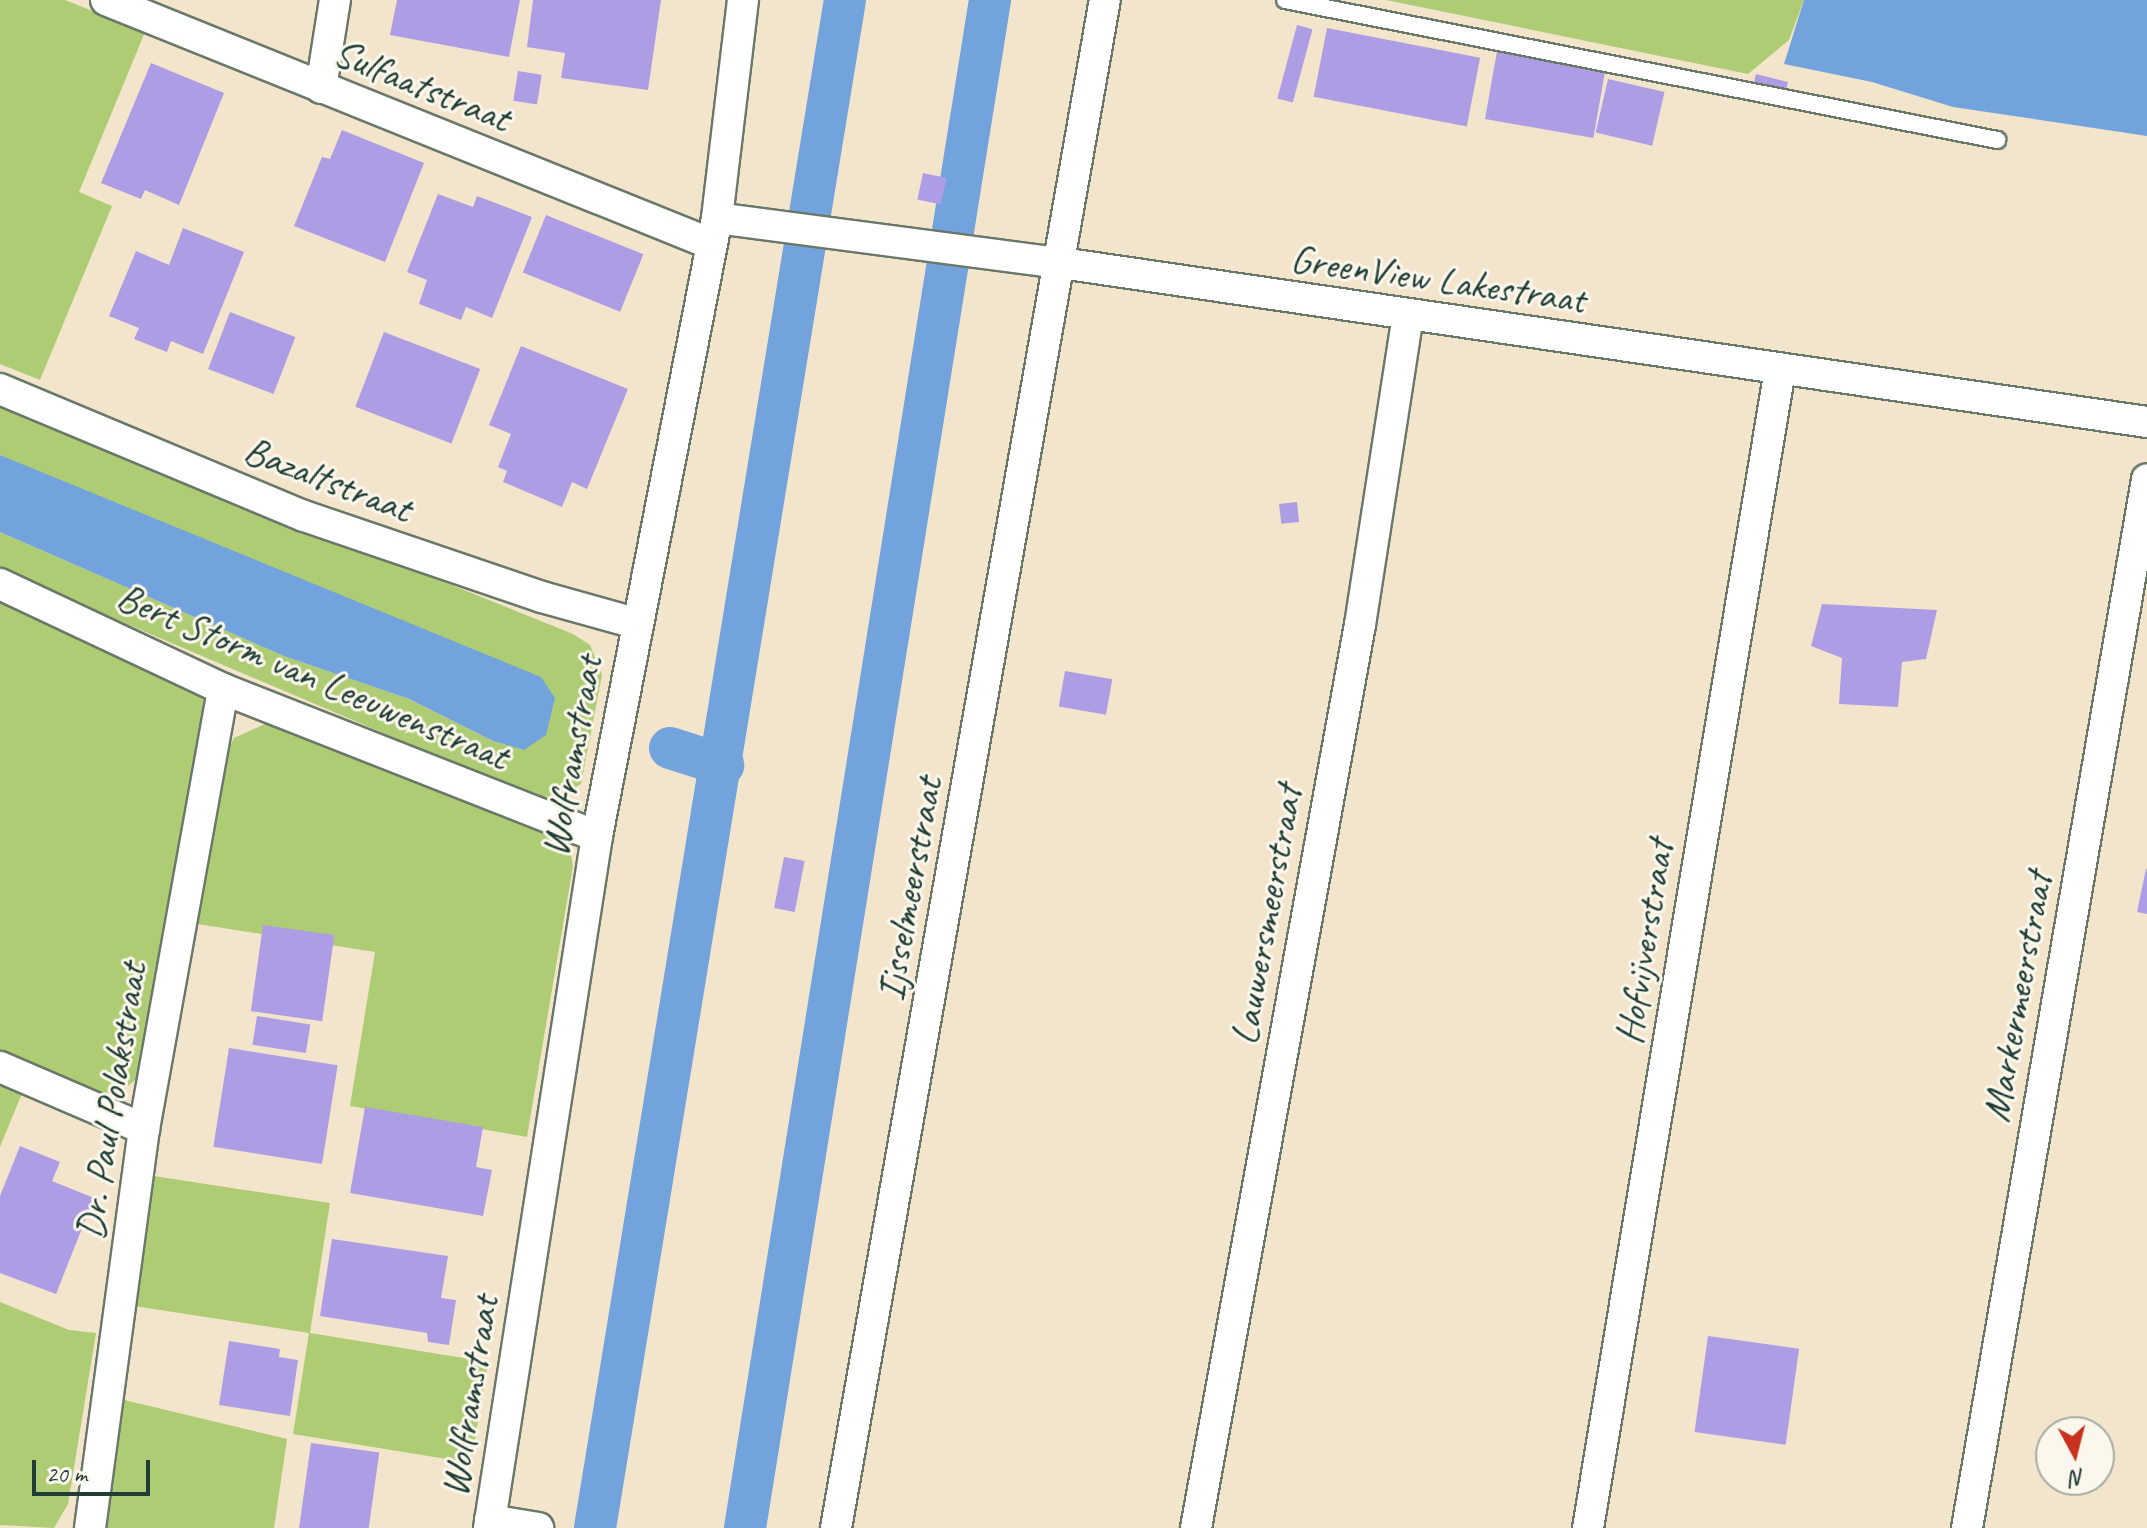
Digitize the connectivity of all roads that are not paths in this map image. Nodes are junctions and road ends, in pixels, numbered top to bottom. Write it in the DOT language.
graph roads {
  1 [pos="106,0"];
  2 [pos="335,0"];
  3 [pos="743,0"];
  4 [pos="1105,0"];
  5 [pos="1285,0"];
  6 [pos="321,88"];
  7 [pos="1997,140"];
  8 [pos="721,227"];
  9 [pos="1061,263"];
  10 [pos="1408,315"];
  11 [pos="1780,369"];
  12 [pos="0,389"];
  13 [pos="2147,422"];
  14 [pos="2147,479"];
  15 [pos="0,584"];
  16 [pos="635,623"];
  17 [pos="223,689"];
  18 [pos="597,836"];
  19 [pos="0,1067"];
  20 [pos="144,1129"];
  21 [pos="490,1524"];
  22 [pos="530,1526"];
  23 [pos="90,1528"];
  24 [pos="836,1528"];
  25 [pos="1196,1528"];
  26 [pos="1588,1528"];
  27 [pos="1967,1528"];
  1 -- 6 [label="street, Sulfaatstraat"];
  2 -- 6 [label="street"];
  3 -- 8 [label="street, Wolframstraat"];
  4 -- 9 [label="street, Ijsselmeerstraat"];
  5 -- 7 [label="lane"];
  6 -- 8 [label="street, Sulfaatstraat"];
  8 -- 9 [label="street, GreenView Lakestraat"];
  8 -- 16 [label="street, Wolframstraat"];
  9 -- 10 [label="street, GreenView Lakestraat"];
  9 -- 24 [label="street, Ijsselmeerstraat"];
  10 -- 11 [label="street, GreenView Lakestraat"];
  10 -- 25 [label="street, Lauwersmeerstraat"];
  11 -- 13 [label="street, GreenView Lakestraat"];
  11 -- 26 [label="street, Hofvijverstraat"];
  12 -- 16 [label="street, Bazaltstraat"];
  14 -- 27 [label="street, Markermeerstraat"];
  15 -- 17 [label="street, Bert Storm van Leeuwenstraat"];
  16 -- 18 [label="street, Wolframstraat"];
  17 -- 18 [label="street, Bert Storm van Leeuwenstraat"];
  17 -- 20 [label="street, Dr. Paul Polakstraat"];
  18 -- 21 [label="street, Wolframstraat"];
  19 -- 20 [label="street"];
  20 -- 23 [label="street, Dr. Paul Polakstraat"];
  21 -- 22 [label="street"];
}
